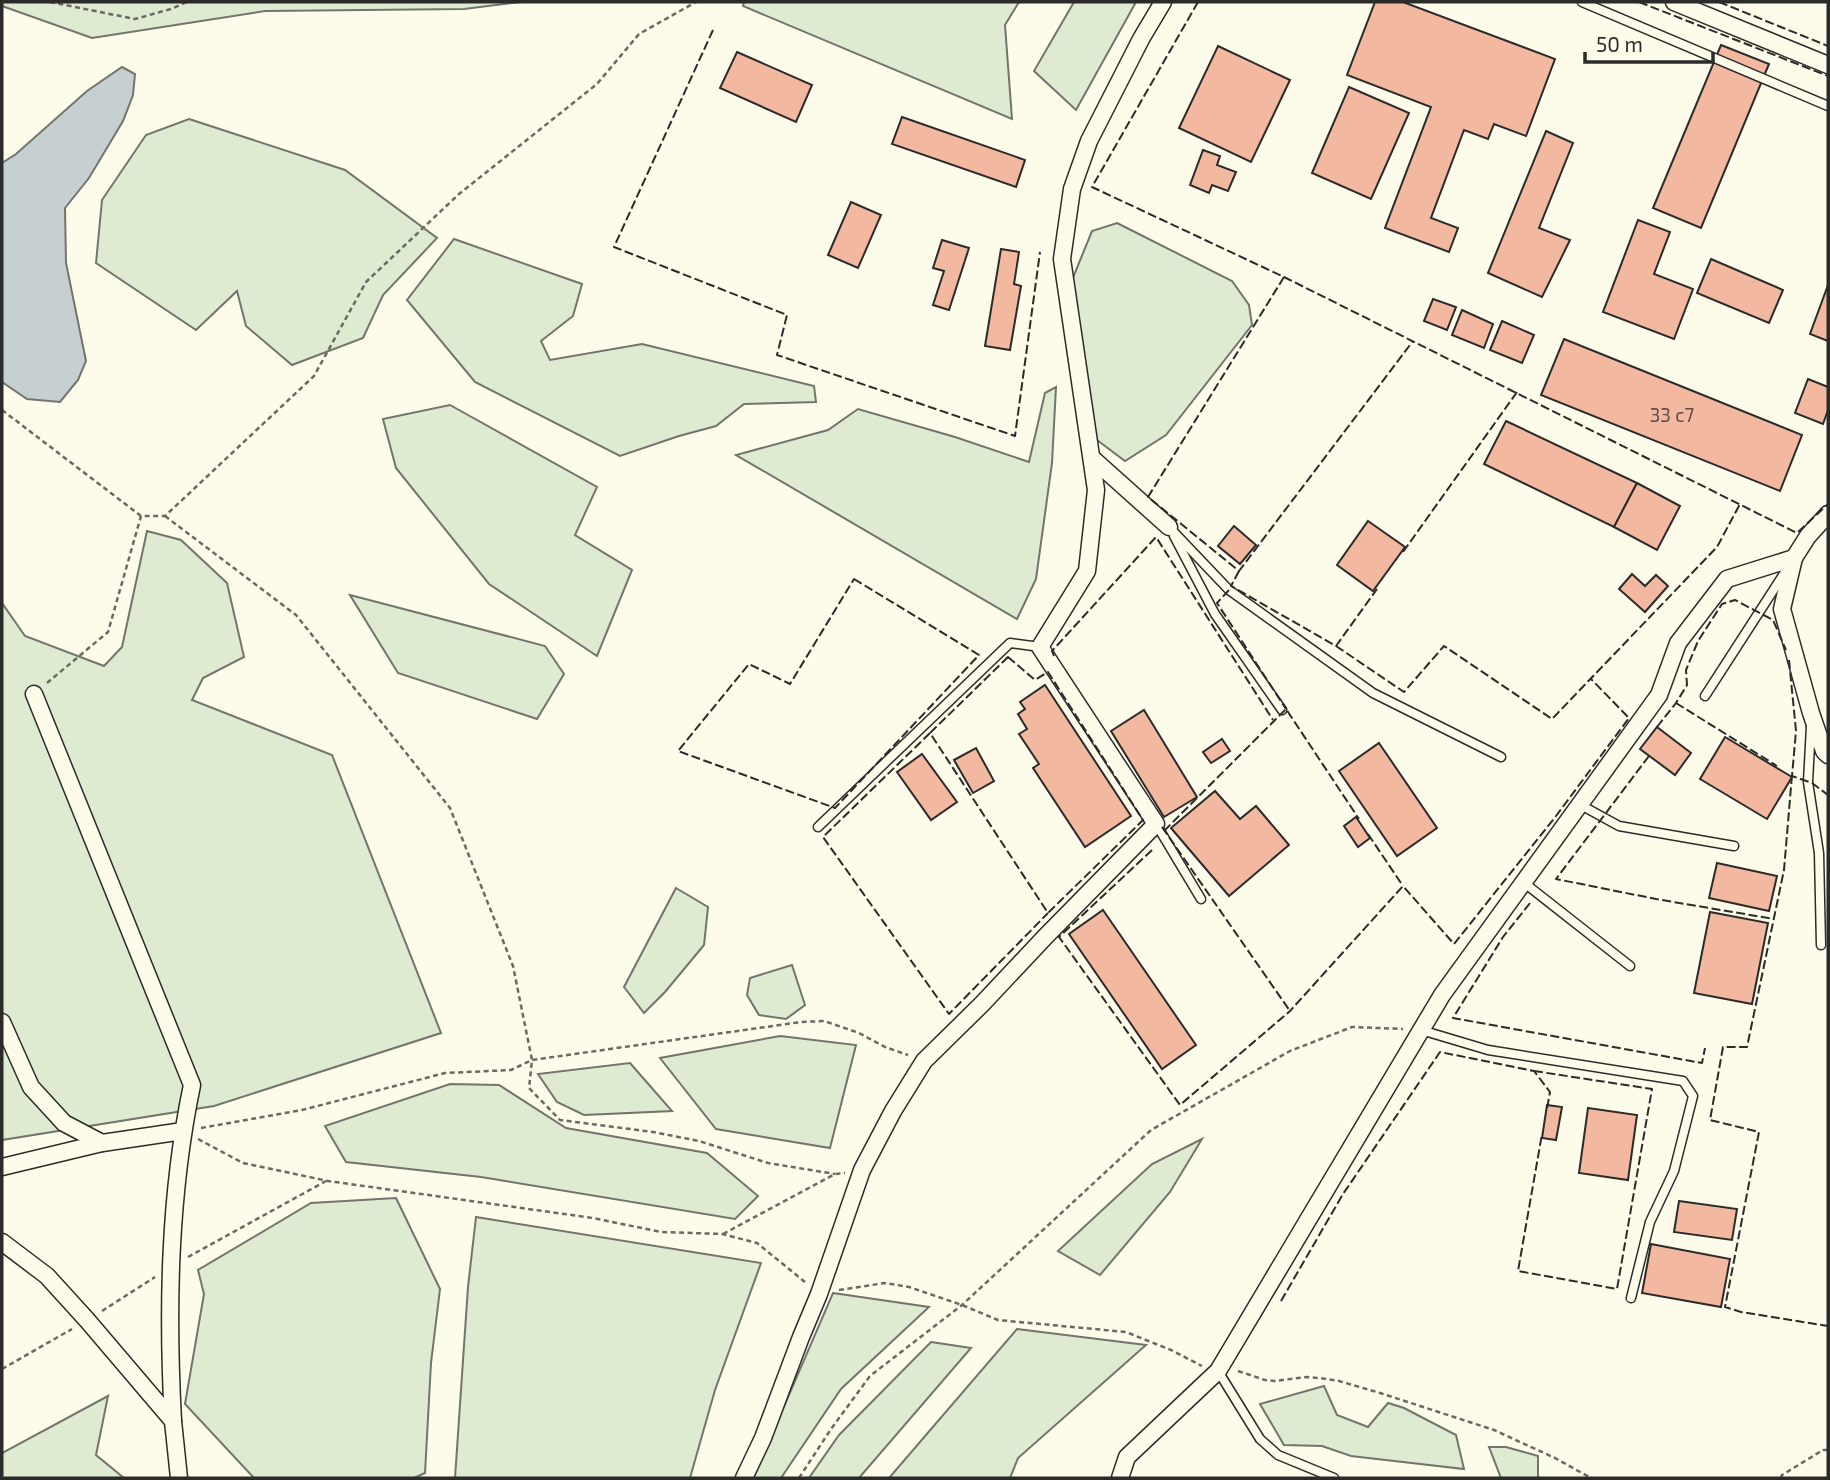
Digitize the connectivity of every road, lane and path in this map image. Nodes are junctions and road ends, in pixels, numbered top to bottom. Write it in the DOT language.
graph roads {
  1 [pos="50,2"];
  2 [pos="187,2"];
  3 [pos="696,2"];
  4 [pos="1163,2"];
  5 [pos="1581,2"];
  6 [pos="1674,2"];
  7 [pos="1828,65"];
  8 [pos="1828,106"];
  9 [pos="2,410"];
  10 [pos="1093,459"];
  11 [pos="1828,514"];
  12 [pos="141,516"];
  13 [pos="164,516"];
  14 [pos="1169,527"];
  15 [pos="1794,558"];
  16 [pos="1040,647"];
  17 [pos="34,694"];
  18 [pos="1705,696"];
  19 [pos="1282,710"];
  20 [pos="1811,713"];
  21 [pos="1828,755"];
  22 [pos="1501,757"];
  23 [pos="1579,804"];
  24 [pos="1156,824"];
  25 [pos="818,827"];
  26 [pos="1734,846"];
  27 [pos="1523,883"];
  28 [pos="1201,899"];
  29 [pos="1821,945"];
  30 [pos="1630,966"];
  31 [pos="2,1022"];
  32 [pos="1420,1030"];
  33 [pos="532,1060"];
  34 [pos="924,1061"];
  35 [pos="183,1131"];
  36 [pos="102,1143"];
  37 [pos="2,1167"];
  38 [pos="862,1170"];
  39 [pos="835,1174"];
  40 [pos="722,1234"];
  41 [pos="2,1242"];
  42 [pos="819,1294"];
  43 [pos="1631,1298"];
  44 [pos="1217,1371"];
  45 [pos="173,1421"];
  46 [pos="1828,1450"];
  47 [pos="179,1478"];
  48 [pos="744,1478"];
  49 [pos="799,1478"];
  50 [pos="1121,1478"];
  51 [pos="1334,1478"];
  52 [pos="1781,1478"];
  1 -- 2 [label="path"];
  3 -- 13 [label="path"];
  4 -- 10 [label="street"];
  5 -- 8 [label="lane"];
  6 -- 7 [label="street"];
  9 -- 12 [label="path"];
  10 -- 14 [label="street"];
  10 -- 16 [label="street"];
  11 -- 15 [label="street"];
  12 -- 13 [label="path"];
  12 -- 17 [label="path"];
  13 -- 33 [label="path"];
  14 -- 19 [label="lane"];
  14 -- 22 [label="lane"];
  15 -- 18 [label="lane"];
  15 -- 20 [label="street"];
  15 -- 23 [label="street"];
  16 -- 24 [label="street"];
  16 -- 25 [label="lane"];
  17 -- 35 [label="street"];
  20 -- 21 [label="street"];
  20 -- 29 [label="lane"];
  23 -- 26 [label="lane"];
  23 -- 27 [label="street"];
  24 -- 28 [label="lane"];
  24 -- 34 [label="street"];
  27 -- 30 [label="lane"];
  27 -- 32 [label="street"];
  31 -- 36 [label="street"];
  32 -- 43 [label="lane"];
  32 -- 44 [label="street"];
  32 -- 49 [label="path"];
  33 -- 34 [label="path"];
  33 -- 35 [label="path"];
  33 -- 39 [label="path"];
  34 -- 38 [label="street"];
  35 -- 36 [label="street"];
  35 -- 40 [label="path"];
  35 -- 45 [label="street"];
  36 -- 37 [label="street"];
  38 -- 39 [label="path"];
  38 -- 42 [label="street"];
  39 -- 40 [label="path"];
  40 -- 42 [label="path"];
  41 -- 45 [label="street"];
  42 -- 48 [label="street"];
  44 -- 50 [label="street"];
  44 -- 51 [label="lane"];
  45 -- 47 [label="street"];
  46 -- 52 [label="path"];
}
